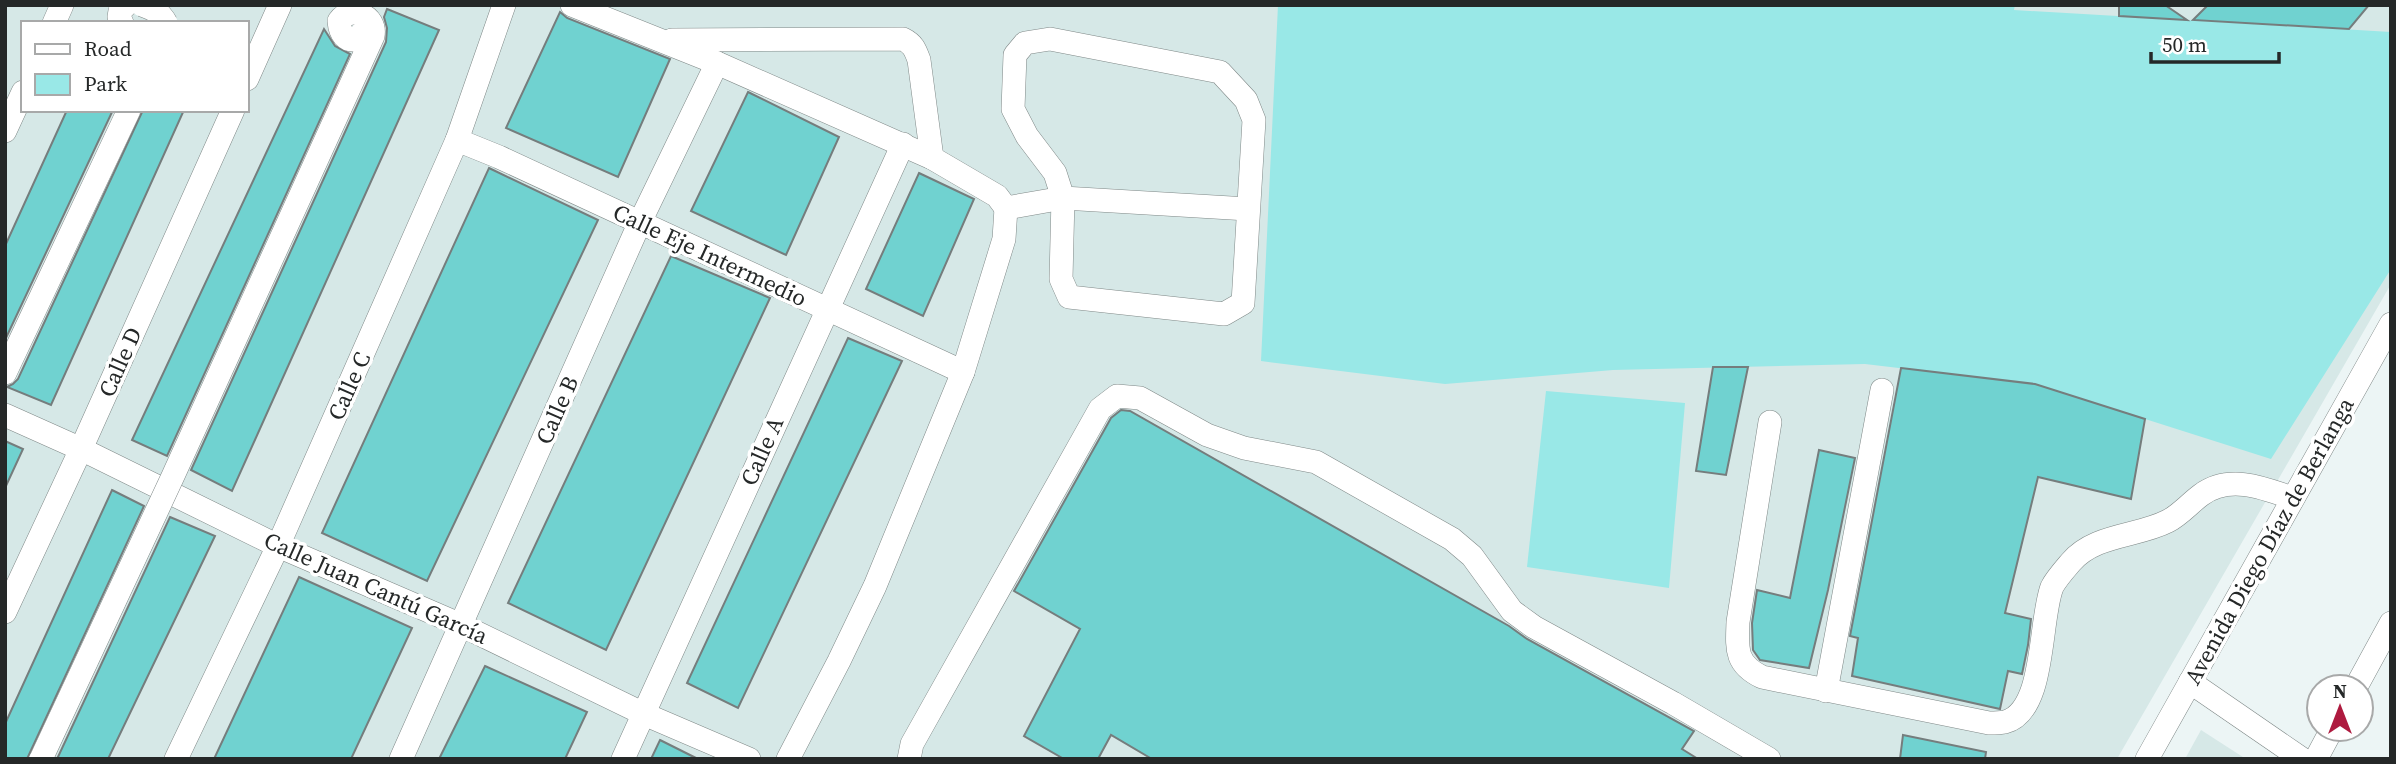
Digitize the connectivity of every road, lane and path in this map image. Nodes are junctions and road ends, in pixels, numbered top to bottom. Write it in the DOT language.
graph roads {
  1 [pos="62,5"];
  2 [pos="126,5"];
  3 [pos="142,5"];
  4 [pos="152,5"];
  5 [pos="280,5"];
  6 [pos="372,5"];
  7 [pos="504,5"];
  8 [pos="572,5"];
  9 [pos="55,21"];
  10 [pos="121,21"];
  11 [pos="144,21"];
  12 [pos="165,21"];
  13 [pos="659,40"];
  14 [pos="717,63"];
  15 [pos="248,77"];
  16 [pos="21,96"];
  17 [pos="128,112"];
  18 [pos="232,112"];
  19 [pos="5,131"];
  20 [pos="457,140"];
  21 [pos="902,144"];
  22 [pos="932,158"];
  23 [pos="1063,198"];
  24 [pos="1006,208"];
  25 [pos="1248,209"];
  26 [pos="640,222"];
  27 [pos="827,309"];
  28 [pos="2391,324"];
  29 [pos="963,372"];
  30 [pos="5,373"];
  31 [pos="1882,390"];
  32 [pos="5,415"];
  33 [pos="1770,422"];
  34 [pos="81,449"];
  35 [pos="2292,498"];
  36 [pos="278,546"];
  37 [pos="5,612"];
  38 [pos="2391,623"];
  39 [pos="461,625"];
  40 [pos="2364,673"];
  41 [pos="2190,682"];
  42 [pos="1826,691"];
  43 [pos="644,714"];
  44 [pos="2325,743"];
  45 [pos="41,759"];
  46 [pos="176,759"];
  47 [pos="401,759"];
  48 [pos="623,759"];
  49 [pos="749,759"];
  50 [pos="788,759"];
  51 [pos="909,759"];
  52 [pos="1769,759"];
  53 [pos="2147,759"];
  54 [pos="2302,759"];
  55 [pos="2316,759"];
  1 -- 9 [label="street"];
  2 -- 10 [label="street"];
  3 -- 12 [label="street, bridge"];
  4 -- 11 [label="street"];
  5 -- 15 [label="street"];
  6 -- 45 [label="street, bridge"];
  7 -- 20 [label="street, Calle C"];
  8 -- 13 [label="street"];
  13 -- 14 [label="street"];
  13 -- 22 [label="street"];
  14 -- 21 [label="street"];
  14 -- 26 [label="street, Calle B"];
  16 -- 19 [label="street"];
  17 -- 30 [label="street"];
  18 -- 34 [label="street, Calle D"];
  20 -- 26 [label="street, Calle Eje Intermedio"];
  20 -- 36 [label="street, Calle C"];
  21 -- 22 [label="street"];
  21 -- 27 [label="street, Calle A"];
  22 -- 24 [label="street"];
  23 -- 24 [label="street"];
  23 -- 25 [label="street"];
  23 -- 25 [label="street"];
  23 -- 25 [label="street"];
  24 -- 29 [label="street"];
  26 -- 27 [label="street, Calle Eje Intermedio"];
  26 -- 39 [label="street, Calle B"];
  27 -- 29 [label="street, Calle Eje Intermedio"];
  27 -- 43 [label="street, Calle A"];
  28 -- 35 [label="street, Avenida Diego Díaz de Berlanga"];
  29 -- 50 [label="street"];
  31 -- 42 [label="street"];
  32 -- 34 [label="street, Calle Juan Cantú García"];
  33 -- 42 [label="street"];
  34 -- 36 [label="street, Calle Juan Cantú García"];
  34 -- 37 [label="street, Calle D"];
  35 -- 41 [label="street, Avenida Diego Díaz de Berlanga"];
  35 -- 42 [label="street"];
  36 -- 39 [label="street, Calle Juan Cantú García"];
  36 -- 46 [label="street, Calle C"];
  38 -- 40 [label="street"];
  39 -- 43 [label="street, Calle Juan Cantú García"];
  39 -- 47 [label="street, Calle B"];
  41 -- 53 [label="street, Avenida Diego Díaz de Berlanga"];
  41 -- 54 [label="street"];
  43 -- 48 [label="street, Calle A"];
  43 -- 49 [label="street, Calle Juan Cantú García"];
  44 -- 55 [label="street"];
  51 -- 52 [label="street"];
}
